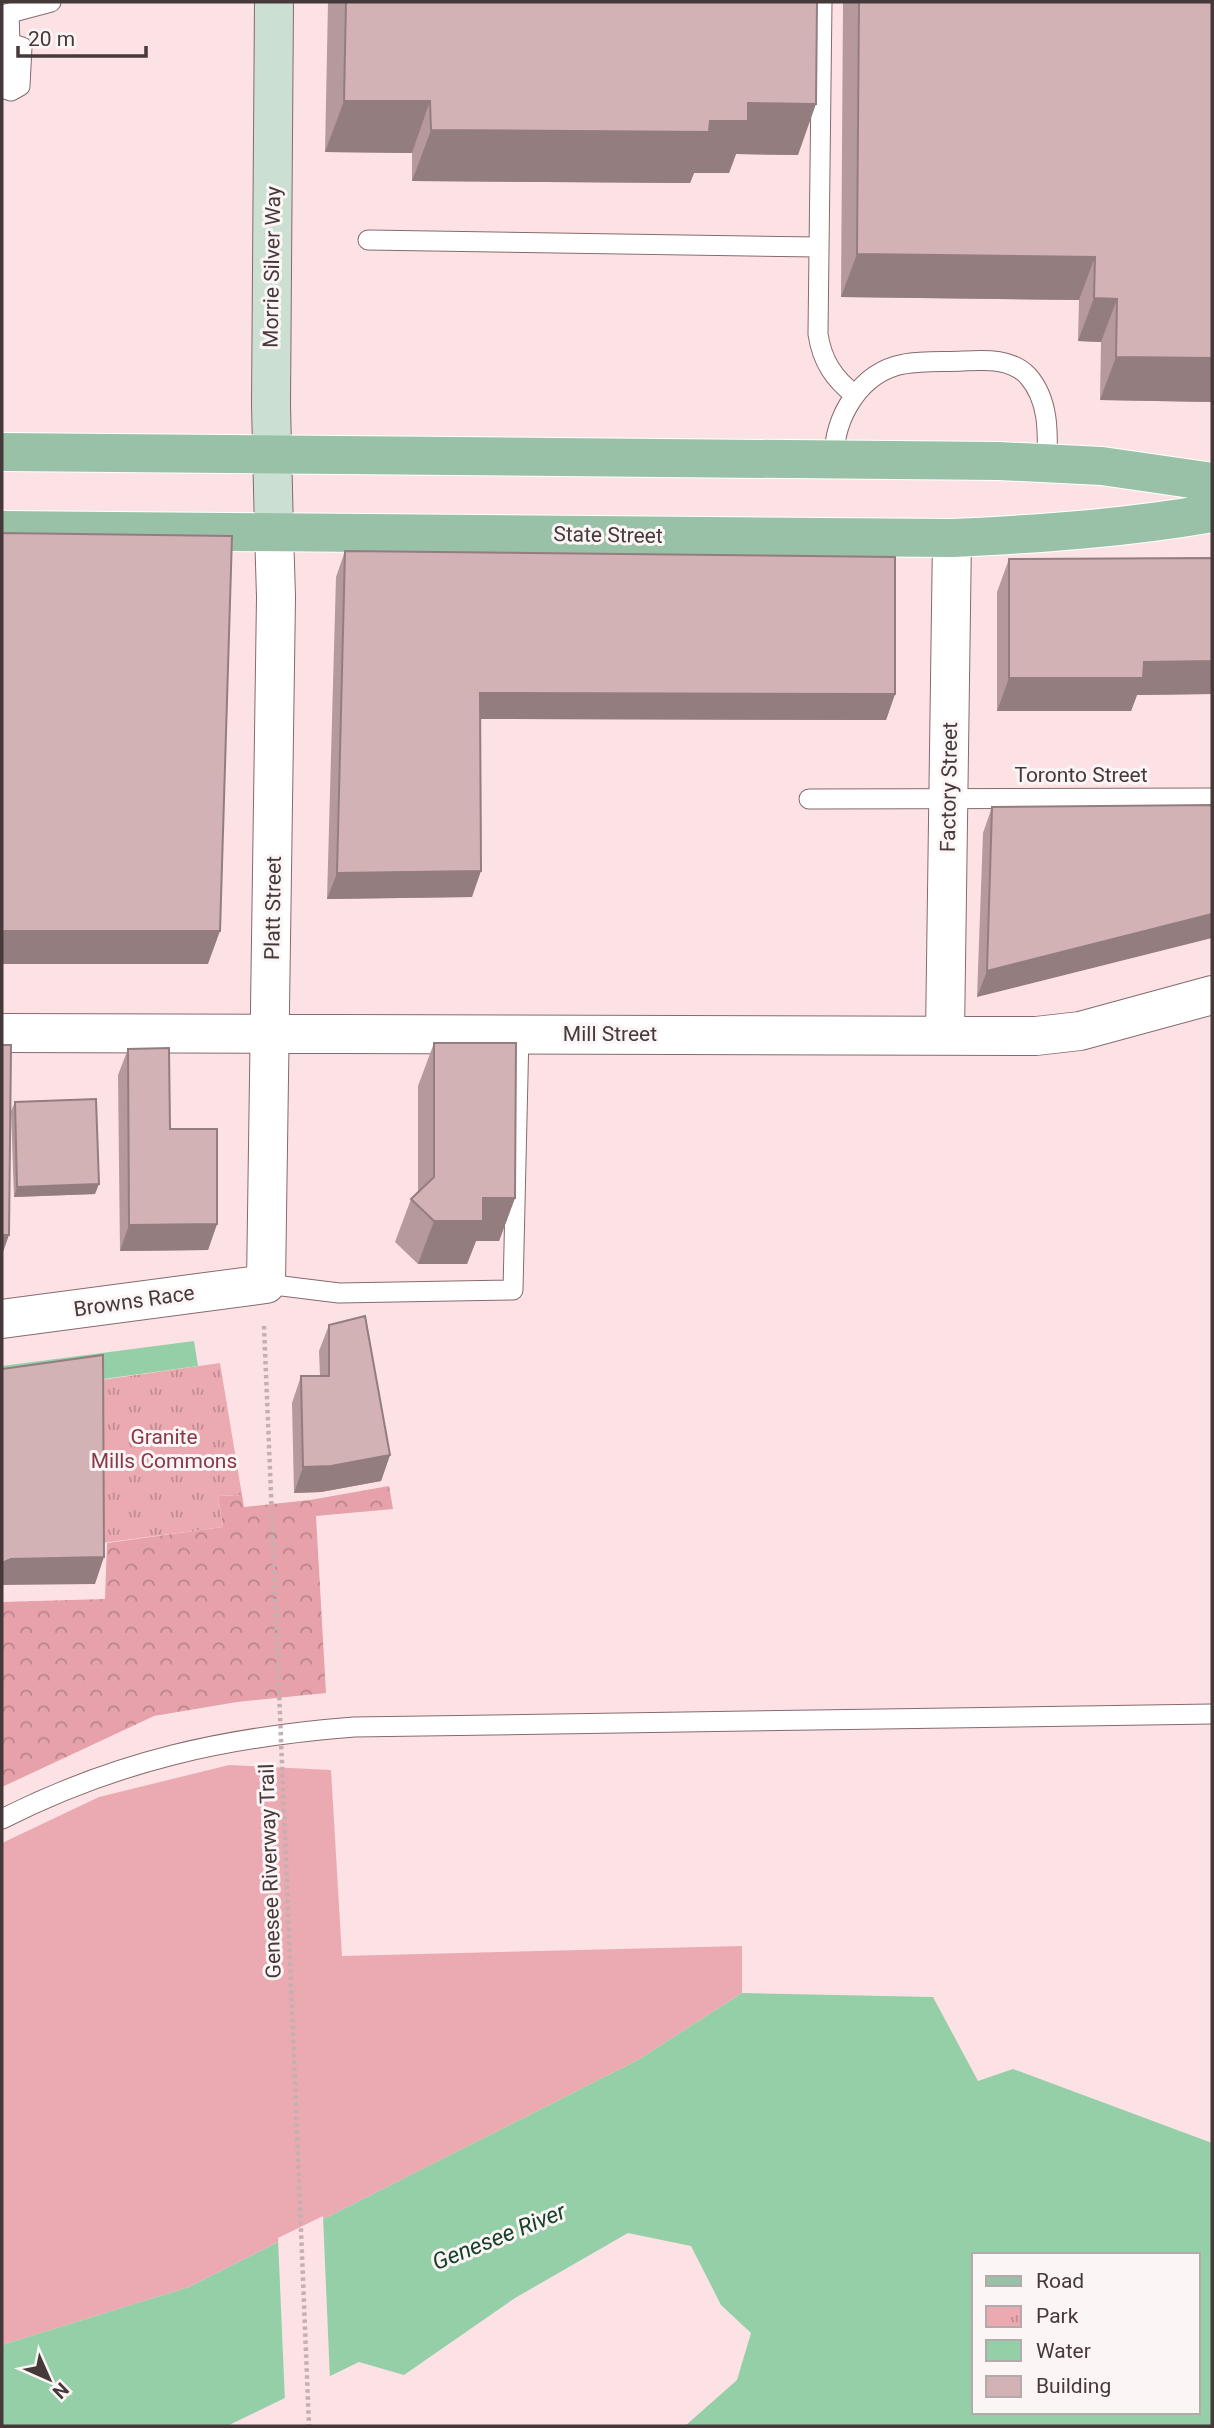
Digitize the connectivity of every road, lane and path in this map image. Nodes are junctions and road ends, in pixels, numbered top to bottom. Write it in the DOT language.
graph roads {
  1 [pos="51,2"];
  2 [pos="274,2"];
  3 [pos="822,2"];
  4 [pos="6,14"];
  5 [pos="10,96"];
  6 [pos="368,240"];
  7 [pos="817,247"];
  8 [pos="855,395"];
  9 [pos="2,452"];
  10 [pos="272,453"];
  11 [pos="834,459"];
  12 [pos="1047,462"];
  13 [pos="1212,482"];
  14 [pos="1212,513"];
  15 [pos="2,530"];
  16 [pos="274,531"];
  17 [pos="952,538"];
  18 [pos="949,798"];
  19 [pos="809,799"];
  20 [pos="1212,799"];
  21 [pos="1212,995"];
  22 [pos="2,1032"];
  23 [pos="519,1033"];
  24 [pos="270,1034"];
  25 [pos="945,1035"];
  26 [pos="265,1299"];
  27 [pos="2,1319"];
  28 [pos="1212,1714"];
  29 [pos="2,1819"];
  30 [pos="309,2426"];
  1 -- 4 [label="lane"];
  2 -- 10 [label="main road, Morrie Silver Way"];
  3 -- 7 [label="lane"];
  4 -- 5 [label="lane"];
  6 -- 7 [label="lane"];
  7 -- 8 [label="lane"];
  8 -- 11 [label="lane"];
  8 -- 12 [label="lane"];
  9 -- 10 [label="main road"];
  10 -- 11 [label="main road"];
  10 -- 16 [label="main road, Morrie Silver Way"];
  11 -- 12 [label="main road"];
  12 -- 13 [label="main road"];
  14 -- 17 [label="main road, State Street"];
  15 -- 16 [label="main road, State Street"];
  16 -- 17 [label="main road, State Street"];
  16 -- 24 [label="street, Platt Street"];
  17 -- 18 [label="street, Factory Street"];
  18 -- 19 [label="lane, Toronto Street"];
  18 -- 20 [label="lane, Toronto Street"];
  18 -- 25 [label="street, Factory Street"];
  21 -- 25 [label="street, Mill Street"];
  22 -- 24 [label="street, Mill Street"];
  23 -- 24 [label="street, Mill Street"];
  23 -- 25 [label="street, Mill Street"];
  23 -- 26 [label="lane"];
  24 -- 26 [label="street, Platt Street"];
  26 -- 27 [label="street, Browns Race"];
  26 -- 30 [label="path, Genesee Riverway Trail, bridge"];
  28 -- 29 [label="lane"];
}
